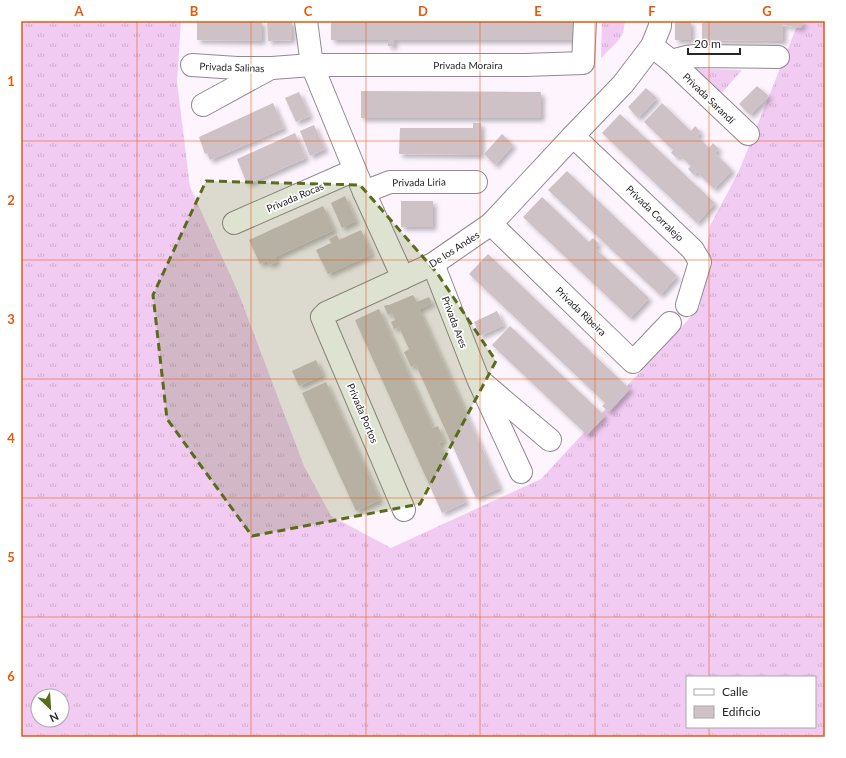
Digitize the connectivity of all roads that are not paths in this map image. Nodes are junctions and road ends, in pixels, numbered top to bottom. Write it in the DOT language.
graph roads {
  1 [pos="306,21"];
  2 [pos="585,21"];
  3 [pos="660,21"];
  4 [pos="652,46"];
  5 [pos="778,57"];
  6 [pos="671,61"];
  7 [pos="192,65"];
  8 [pos="312,65"];
  9 [pos="272,68"];
  10 [pos="203,104"];
  11 [pos="748,134"];
  12 [pos="573,136"];
  13 [pos="355,170"];
  14 [pos="476,182"];
  15 [pos="364,192"];
  16 [pos="234,223"];
  17 [pos="491,224"];
  18 [pos="433,264"];
  19 [pos="403,278"];
  20 [pos="686,305"];
  21 [pos="322,317"];
  22 [pos="670,323"];
  23 [pos="478,379"];
  24 [pos="550,440"];
  25 [pos="522,472"];
  26 [pos="404,510"];
  1 -- 8 [label="street"];
  2 -- 8 [label="street, Privada Moraira"];
  3 -- 4 [label="street, De los Andes"];
  4 -- 6 [label="street, Privada Sarandí"];
  4 -- 12 [label="street, De los Andes"];
  5 -- 6 [label="street, Privada Sarandí"];
  6 -- 11 [label="street, Privada Sarandí"];
  7 -- 9 [label="street, Privada Salinas"];
  8 -- 9 [label="street, Privada Salinas"];
  8 -- 13 [label="street"];
  9 -- 10 [label="street, Privada Salinas"];
  12 -- 17 [label="street, De los Andes"];
  12 -- 20 [label="street, Privada Corralejo"];
  13 -- 15 [label="street"];
  13 -- 16 [label="street, Privada Rocas"];
  14 -- 15 [label="street, Privada Liria"];
  15 -- 19 [label="street"];
  17 -- 18 [label="street, De los Andes"];
  17 -- 22 [label="street, Privada Ribeira"];
  18 -- 19 [label="street, De los Andes"];
  18 -- 23 [label="street, Privada Ares"];
  19 -- 21 [label="street, De los Andes"];
  21 -- 26 [label="street, Privada Portos"];
  23 -- 24 [label="street, Privada Ares"];
  23 -- 25 [label="street, Privada Ares"];
}
